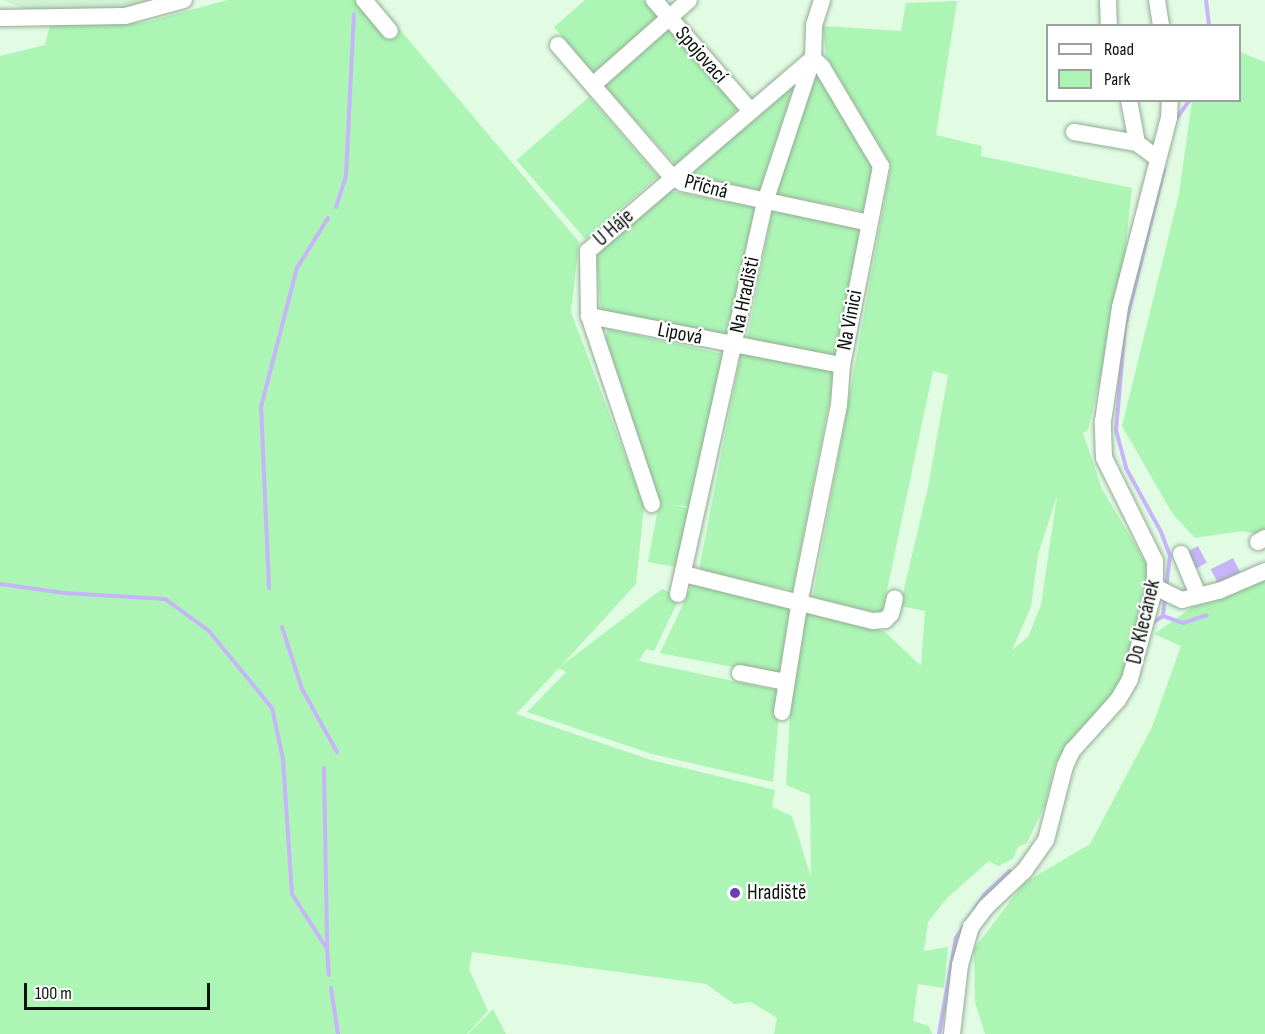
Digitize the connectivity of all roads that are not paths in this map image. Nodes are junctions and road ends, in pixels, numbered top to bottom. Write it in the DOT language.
graph roads {
  1 [pos="184,0"];
  2 [pos="364,0"];
  3 [pos="654,0"];
  4 [pos="689,0"];
  5 [pos="822,0"];
  6 [pos="1108,0"];
  7 [pos="1157,0"];
  8 [pos="0,18"];
  9 [pos="669,18"];
  10 [pos="1109,24"];
  11 [pos="1161,24"];
  12 [pos="390,31"];
  13 [pos="558,45"];
  14 [pos="813,58"];
  15 [pos="589,81"];
  16 [pos="1128,102"];
  17 [pos="1170,102"];
  18 [pos="750,110"];
  19 [pos="1074,132"];
  20 [pos="1137,143"];
  21 [pos="1158,159"];
  22 [pos="672,177"];
  23 [pos="765,202"];
  24 [pos="869,223"];
  25 [pos="589,316"];
  26 [pos="735,344"];
  27 [pos="842,365"];
  28 [pos="652,504"];
  29 [pos="1181,554"];
  30 [pos="1265,571"];
  31 [pos="684,574"];
  32 [pos="1155,587"];
  33 [pos="678,594"];
  34 [pos="1198,595"];
  35 [pos="895,598"];
  36 [pos="800,600"];
  37 [pos="740,673"];
  38 [pos="786,682"];
  39 [pos="782,712"];
  40 [pos="952,1034"];
  1 -- 8 [label="street"];
  2 -- 12 [label="street"];
  3 -- 9 [label="street, Spojovací"];
  4 -- 9 [label="street"];
  5 -- 14 [label="street, Na Hradišti"];
  6 -- 10 [label="street"];
  7 -- 11 [label="street"];
  9 -- 15 [label="street"];
  9 -- 18 [label="street, Spojovací"];
  13 -- 15 [label="street, Příčná"];
  14 -- 18 [label="street, U Háje"];
  14 -- 23 [label="street, Na Hradišti"];
  14 -- 24 [label="street, Na Vinici"];
  15 -- 22 [label="street, Příčná"];
  16 -- 20 [label="street"];
  17 -- 21 [label="street, Do Klecánek"];
  18 -- 22 [label="street, U Háje"];
  19 -- 20 [label="street"];
  20 -- 21 [label="street"];
  21 -- 32 [label="street, Do Klecánek"];
  22 -- 23 [label="street, Příčná"];
  22 -- 25 [label="street, U Háje"];
  23 -- 24 [label="street, Příčná"];
  23 -- 26 [label="street, Na Hradišti"];
  24 -- 27 [label="street, Na Vinici"];
  25 -- 26 [label="street, Lipová"];
  25 -- 28 [label="street, U Háje"];
  26 -- 27 [label="street, Lipová"];
  26 -- 31 [label="street, Na Hradišti"];
  27 -- 36 [label="street, Na Vinici"];
  29 -- 34 [label="street"];
  30 -- 34 [label="street"];
  31 -- 33 [label="street, Na Hradišti"];
  31 -- 36 [label="street"];
  32 -- 34 [label="street"];
  32 -- 40 [label="street, Do Klecánek"];
  35 -- 36 [label="street"];
  36 -- 38 [label="street, Na Vinici"];
  37 -- 38 [label="street"];
  38 -- 39 [label="street, Na Vinici"];
}
